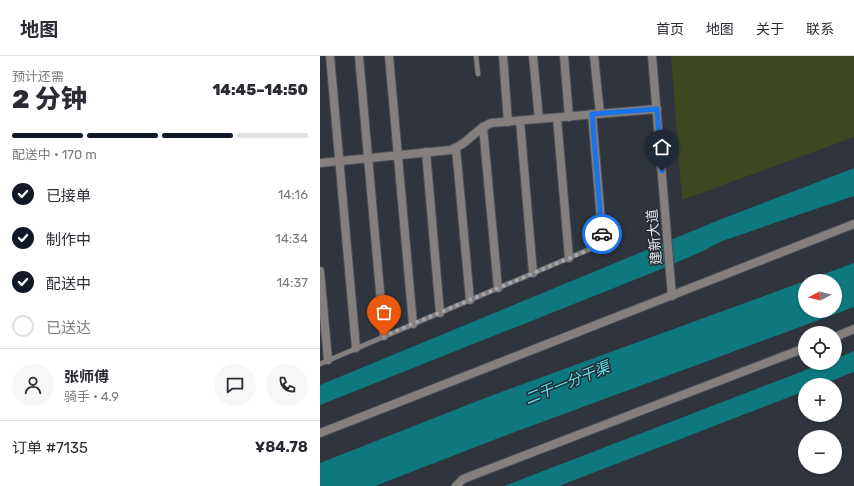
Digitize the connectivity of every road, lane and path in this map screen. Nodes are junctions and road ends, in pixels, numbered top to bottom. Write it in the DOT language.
graph roads {
  1 [pos="330,56"];
  2 [pos="359,56"];
  3 [pos="388,56"];
  4 [pos="476,56"];
  5 [pos="503,56"];
  6 [pos="533,56"];
  7 [pos="564,56"];
  8 [pos="594,56"];
  9 [pos="652,56"];
  10 [pos="478,74"];
  11 [pos="657,109"];
  12 [pos="596,114"];
  13 [pos="569,116"];
  14 [pos="557,118"];
  15 [pos="539,119"];
  16 [pos="520,121"];
  17 [pos="508,122"];
  18 [pos="482,127"];
  19 [pos="456,148"];
  20 [pos="426,152"];
  21 [pos="398,155"];
  22 [pos="368,158"];
  23 [pos="340,161"];
  24 [pos="320,163"];
  25 [pos="854,224"];
  26 [pos="611,240"];
  27 [pos="603,244"];
  28 [pos="569,258"];
  29 [pos="320,271"];
  30 [pos="532,274"];
  31 [pos="498,288"];
  32 [pos="672,296"];
  33 [pos="470,300"];
  34 [pos="440,313"];
  35 [pos="413,324"];
  36 [pos="854,329"];
  37 [pos="842,334"];
  38 [pos="384,336"];
  39 [pos="356,348"];
  40 [pos="798,351"];
  41 [pos="328,360"];
  42 [pos="320,364"];
  43 [pos="320,433"];
  44 [pos="456,486"];
  1 -- 23 [label="street"];
  2 -- 22 [label="street"];
  3 -- 21 [label="street"];
  4 -- 10 [label="lane"];
  5 -- 17 [label="street"];
  6 -- 15 [label="street"];
  7 -- 13 [label="street"];
  8 -- 12 [label="street"];
  9 -- 11 [label="street, 建新大道"];
  11 -- 12 [label="street"];
  11 -- 32 [label="street, 建新大道"];
  12 -- 13 [label="street"];
  12 -- 27 [label="street"];
  13 -- 14 [label="street"];
  14 -- 15 [label="street"];
  14 -- 28 [label="street"];
  15 -- 16 [label="street"];
  16 -- 17 [label="street"];
  16 -- 30 [label="street"];
  17 -- 18 [label="street"];
  18 -- 19 [label="street"];
  18 -- 31 [label="street"];
  19 -- 20 [label="street"];
  19 -- 33 [label="street"];
  20 -- 21 [label="street"];
  20 -- 34 [label="street"];
  21 -- 22 [label="street"];
  21 -- 35 [label="street"];
  22 -- 23 [label="street"];
  22 -- 38 [label="street"];
  23 -- 24 [label="street"];
  23 -- 39 [label="street"];
  25 -- 32 [label="street"];
  26 -- 27 [label="lane"];
  27 -- 28 [label="lane"];
  28 -- 30 [label="lane"];
  29 -- 41 [label="street"];
  30 -- 31 [label="lane"];
  31 -- 33 [label="lane"];
  32 -- 43 [label="street"];
  33 -- 34 [label="lane"];
  34 -- 35 [label="lane"];
  35 -- 38 [label="lane"];
  36 -- 37 [label="street"];
  38 -- 39 [label="lane"];
  39 -- 41 [label="lane"];
  40 -- 44 [label="street"];
  41 -- 42 [label="lane"];
}
